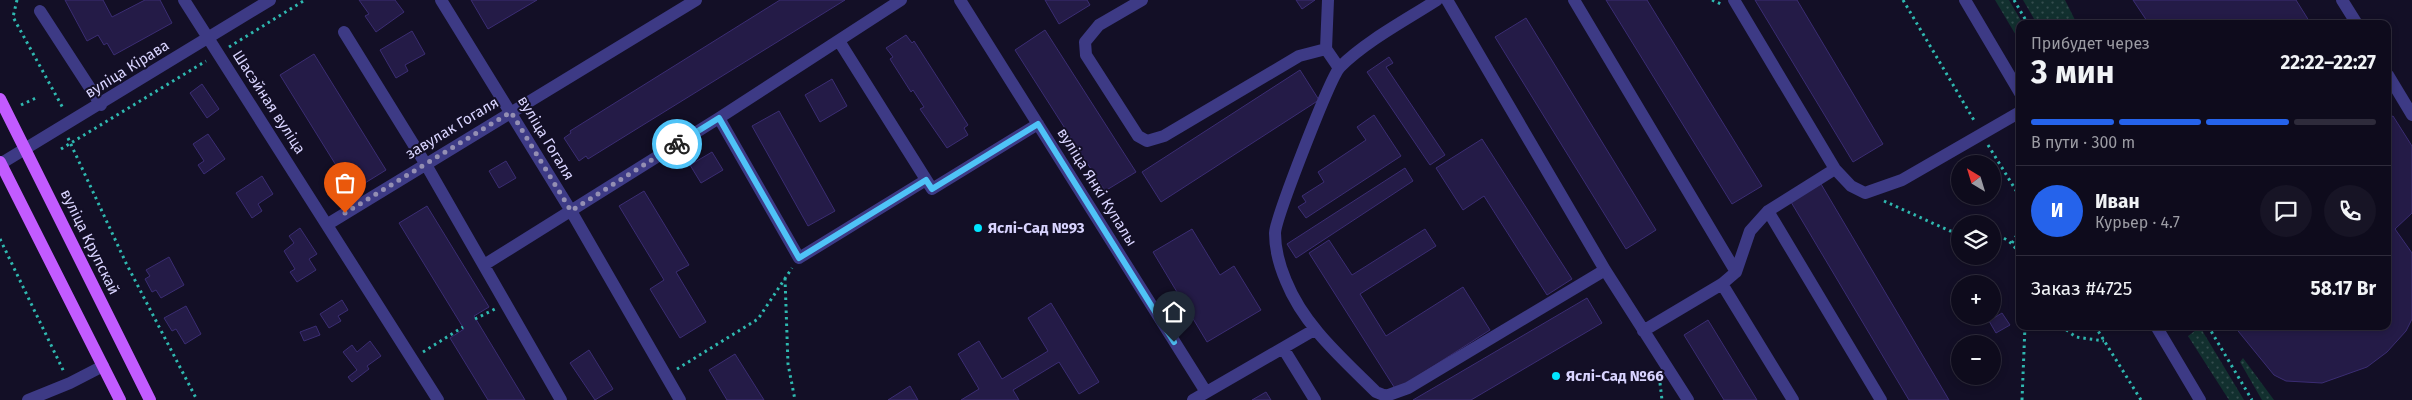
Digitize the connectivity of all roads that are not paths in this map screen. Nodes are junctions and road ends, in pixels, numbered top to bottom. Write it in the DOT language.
graph roads {
  1 [pos="184,0"];
  2 [pos="270,0"];
  3 [pos="441,0"];
  4 [pos="696,0"];
  5 [pos="901,0"];
  6 [pos="960,0"];
  7 [pos="1328,0"];
  8 [pos="1437,0"];
  9 [pos="1447,0"];
  10 [pos="1574,0"];
  11 [pos="1734,0"];
  12 [pos="1964,0"];
  13 [pos="2342,0"];
  14 [pos="1134,2"];
  15 [pos="681,4"];
  16 [pos="40,11"];
  17 [pos="2354,20"];
  18 [pos="344,32"];
  19 [pos="208,38"];
  20 [pos="838,41"];
  21 [pos="1326,49"];
  22 [pos="1339,68"];
  23 [pos="2391,80"];
  24 [pos="2016,87"];
  25 [pos="0,99"];
  26 [pos="100,105"];
  27 [pos="511,112"];
  28 [pos="2016,114"];
  29 [pos="2412,115"];
  30 [pos="719,118"];
  31 [pos="1038,124"];
  32 [pos="25,150"];
  33 [pos="0,163"];
  34 [pos="425,163"];
  35 [pos="1835,169"];
  36 [pos="926,180"];
  37 [pos="571,211"];
  38 [pos="1768,211"];
  39 [pos="328,224"];
  40 [pos="484,265"];
  41 [pos="1605,270"];
  42 [pos="1736,272"];
  43 [pos="1722,284"];
  44 [pos="1314,330"];
  45 [pos="2158,330"];
  46 [pos="1643,331"];
  47 [pos="1283,348"];
  48 [pos="102,366"];
  49 [pos="1206,392"];
  50 [pos="28,400"];
  51 [pos="120,400"];
  52 [pos="150,400"];
  53 [pos="438,400"];
  54 [pos="561,400"];
  55 [pos="680,400"];
  56 [pos="1194,400"];
  57 [pos="1315,400"];
  58 [pos="1688,400"];
  59 [pos="1793,400"];
  60 [pos="1881,400"];
  61 [pos="2200,400"];
  1 -- 19 [label="street, Шасэйная вуліца"];
  2 -- 19 [label="street, вуліца Кірава"];
  3 -- 27 [label="street, вуліца Гогаля"];
  4 -- 15 [label="street, завулак Гогаля"];
  5 -- 20 [label="street"];
  6 -- 31 [label="street, вуліца Янкі Купалы"];
  7 -- 21 [label="street"];
  8 -- 22 [label="street"];
  9 -- 41 [label="street"];
  10 -- 42 [label="street"];
  11 -- 35 [label="street"];
  12 -- 24 [label="street"];
  13 -- 17 [label="street"];
  14 -- 21 [label="street"];
  15 -- 27 [label="street, завулак Гогаля"];
  16 -- 26 [label="street"];
  18 -- 34 [label="street"];
  19 -- 26 [label="street, вуліца Кірава"];
  19 -- 39 [label="street, Шасэйная вуліца"];
  20 -- 30 [label="street"];
  20 -- 36 [label="street"];
  21 -- 22 [label="street"];
  22 -- 44 [label="street"];
  23 -- 29 [label="street"];
  25 -- 32 [label="main road, вуліца Крупскай"];
  26 -- 32 [label="street, вуліца Кірава"];
  27 -- 34 [label="street, завулак Гогаля"];
  27 -- 37 [label="street, вуліца Гогаля"];
  28 -- 35 [label="street"];
  30 -- 36 [label="street"];
  30 -- 37 [label="street"];
  31 -- 36 [label="street"];
  31 -- 49 [label="street, вуліца Янкі Купалы"];
  32 -- 33 [label="street, вуліца Кірава"];
  32 -- 52 [label="main road, вуліца Крупскай"];
  33 -- 48 [label="main road"];
  34 -- 39 [label="street, завулак Гогаля"];
  34 -- 40 [label="street"];
  35 -- 38 [label="street"];
  37 -- 40 [label="street"];
  37 -- 55 [label="street, вуліца Гогаля"];
  38 -- 42 [label="street"];
  38 -- 60 [label="street"];
  39 -- 53 [label="street, Шасэйная вуліца"];
  40 -- 54 [label="street"];
  41 -- 44 [label="street"];
  41 -- 46 [label="street"];
  42 -- 43 [label="street"];
  43 -- 46 [label="street"];
  43 -- 59 [label="street"];
  44 -- 47 [label="street"];
  45 -- 61 [label="street"];
  46 -- 58 [label="street"];
  47 -- 49 [label="street"];
  47 -- 57 [label="street"];
  48 -- 50 [label="street"];
  48 -- 51 [label="main road"];
  49 -- 56 [label="street"];
}
